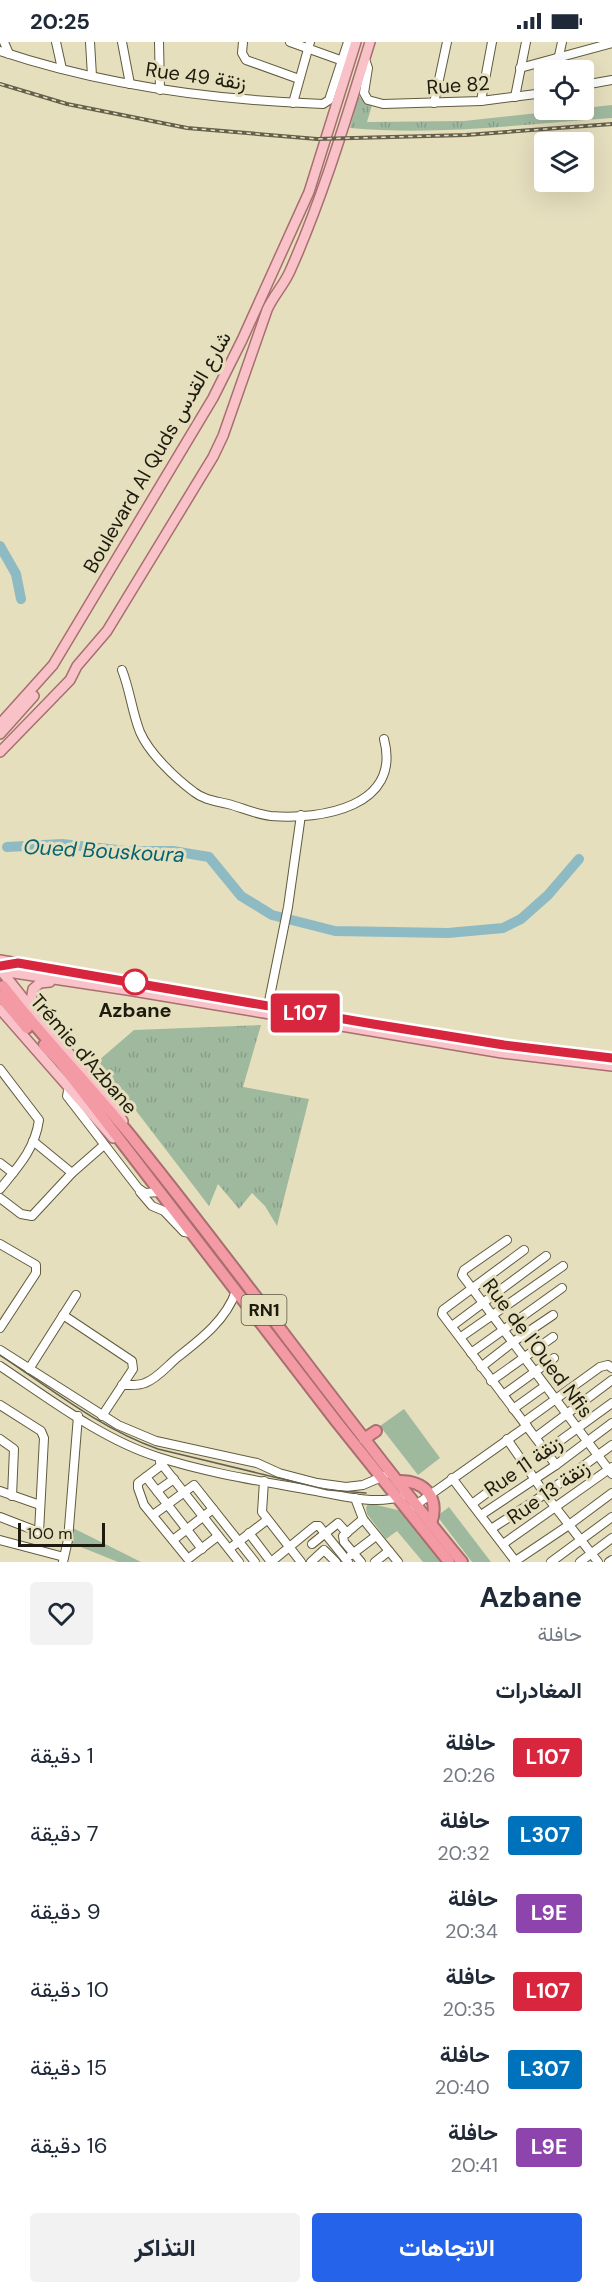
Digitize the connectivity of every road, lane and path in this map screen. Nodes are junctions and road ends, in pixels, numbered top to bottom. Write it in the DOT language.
graph roads {
  1 [pos="4,42"];
  2 [pos="56,42"];
  3 [pos="90,42"];
  4 [pos="122,42"];
  5 [pos="162,42"];
  6 [pos="243,42"];
  7 [pos="290,42"];
  8 [pos="348,42"];
  9 [pos="356,42"];
  10 [pos="370,42"];
  11 [pos="447,42"];
  12 [pos="492,42"];
  13 [pos="526,42"];
  14 [pos="562,42"];
  15 [pos="612,43"];
  16 [pos="309,45"];
  17 [pos="0,51"];
  18 [pos="9,54"];
  19 [pos="558,57"];
  20 [pos="365,58"];
  21 [pos="558,60"];
  22 [pos="343,61"];
  23 [pos="520,68"];
  24 [pos="62,69"];
  25 [pos="92,75"];
  26 [pos="299,79"];
  27 [pos="612,80"];
  28 [pos="130,84"];
  29 [pos="594,84"];
  30 [pos="160,90"];
  31 [pos="534,94"];
  32 [pos="515,97"];
  33 [pos="481,101"];
  34 [pos="293,103"];
  35 [pos="434,104"];
  36 [pos="78,626"];
  37 [pos="77,666"];
  38 [pos="122,670"];
  39 [pos="15,721"];
  40 [pos="0,724"];
  41 [pos="0,734"];
  42 [pos="384,739"];
  43 [pos="0,740"];
  44 [pos="0,752"];
  45 [pos="301,815"];
  46 [pos="0,955"];
  47 [pos="0,960"];
  48 [pos="18,963"];
  49 [pos="0,970"];
  50 [pos="65,981"];
  51 [pos="1,991"];
  52 [pos="268,1006"];
  53 [pos="0,1009"];
  54 [pos="35,1011"];
  55 [pos="0,1015"];
  56 [pos="10,1021"];
  57 [pos="612,1058"];
  58 [pos="612,1066"];
  59 [pos="0,1069"];
  60 [pos="69,1086"];
  61 [pos="33,1141"];
  62 [pos="104,1145"];
  63 [pos="138,1145"];
  64 [pos="129,1153"];
  65 [pos="0,1162"];
  66 [pos="13,1173"];
  67 [pos="72,1173"];
  68 [pos="138,1188"];
  69 [pos="0,1189"];
  70 [pos="159,1192"];
  71 [pos="0,1198"];
  72 [pos="191,1233"];
  73 [pos="507,1240"];
  74 [pos="0,1244"];
  75 [pos="524,1250"];
  76 [pos="546,1257"];
  77 [pos="563,1266"];
  78 [pos="472,1288"];
  79 [pos="562,1288"];
  80 [pos="236,1291"];
  81 [pos="76,1295"];
  82 [pos="482,1302"];
  83 [pos="63,1315"];
  84 [pos="492,1315"];
  85 [pos="553,1315"];
  86 [pos="452,1326"];
  87 [pos="0,1328"];
  88 [pos="503,1329"];
  89 [pos="461,1337"];
  90 [pos="553,1337"];
  91 [pos="513,1342"];
  92 [pos="0,1350"];
  93 [pos="471,1353"];
  94 [pos="524,1358"];
  95 [pos="554,1358"];
  96 [pos="608,1366"];
  97 [pos="481,1367"];
  98 [pos="1,1369"];
  99 [pos="29,1369"];
  100 [pos="534,1371"];
  101 [pos="612,1380"];
  102 [pos="491,1381"];
  103 [pos="122,1385"];
  104 [pos="545,1386"];
  105 [pos="503,1395"];
  106 [pos="555,1400"];
  107 [pos="612,1403"];
  108 [pos="0,1405"];
  109 [pos="513,1409"];
  110 [pos="566,1414"];
  111 [pos="78,1416"];
  112 [pos="102,1416"];
  113 [pos="612,1423"];
  114 [pos="525,1424"];
  115 [pos="577,1428"];
  116 [pos="376,1431"];
  117 [pos="536,1437"];
  118 [pos="0,1439"];
  119 [pos="364,1440"];
  120 [pos="507,1440"];
  121 [pos="587,1441"];
  122 [pos="612,1444"];
  123 [pos="546,1451"];
  124 [pos="597,1455"];
  125 [pos="157,1457"];
  126 [pos="163,1464"];
  127 [pos="556,1465"];
  128 [pos="611,1470"];
  129 [pos="146,1477"];
  130 [pos="390,1477"];
  131 [pos="508,1477"];
  132 [pos="452,1478"];
  133 [pos="174,1479"];
  134 [pos="535,1480"];
  135 [pos="264,1481"];
  136 [pos="0,1491"];
  137 [pos="157,1491"];
  138 [pos="184,1492"];
  139 [pos="612,1493"];
  140 [pos="430,1494"];
  141 [pos="545,1494"];
  142 [pos="12,1496"];
  143 [pos="403,1496"];
  144 [pos="355,1498"];
  145 [pos="168,1504"];
  146 [pos="472,1504"];
  147 [pos="40,1505"];
  148 [pos="412,1508"];
  149 [pos="556,1508"];
  150 [pos="213,1509"];
  151 [pos="153,1515"];
  152 [pos="481,1515"];
  153 [pos="203,1516"];
  154 [pos="0,1517"];
  155 [pos="612,1517"];
  156 [pos="363,1519"];
  157 [pos="267,1520"];
  158 [pos="431,1524"];
  159 [pos="569,1525"];
  160 [pos="187,1529"];
  161 [pos="491,1529"];
  162 [pos="232,1533"];
  163 [pos="249,1533"];
  164 [pos="325,1533"];
  165 [pos="347,1533"];
  166 [pos="305,1535"];
  167 [pos="376,1536"];
  168 [pos="220,1538"];
  169 [pos="612,1539"];
  170 [pos="0,1540"];
  171 [pos="173,1540"];
  172 [pos="580,1540"];
  173 [pos="238,1542"];
  174 [pos="312,1544"];
  175 [pos="502,1544"];
  176 [pos="290,1548"];
  177 [pos="202,1549"];
  178 [pos="229,1549"];
  179 [pos="389,1551"];
  180 [pos="354,1553"];
  181 [pos="320,1554"];
  182 [pos="592,1554"];
  183 [pos="63,1560"];
  184 [pos="346,1561"];
  185 [pos="239,1562"];
  186 [pos="255,1562"];
  187 [pos="271,1562"];
  188 [pos="301,1562"];
  189 [pos="311,1562"];
  190 [pos="336,1562"];
  191 [pos="361,1562"];
  192 [pos="375,1562"];
  193 [pos="398,1562"];
  194 [pos="449,1562"];
  195 [pos="462,1562"];
  196 [pos="515,1562"];
  197 [pos="550,1562"];
  198 [pos="580,1562"];
  199 [pos="598,1562"];
  1 -- 18 [label="street"];
  2 -- 24 [label="street"];
  3 -- 25 [label="street"];
  4 -- 28 [label="street"];
  5 -- 30 [label="street"];
  6 -- 26 [label="street"];
  7 -- 16 [label="street"];
  8 -- 22 [label="street, Rue 49 زنقة"];
  9 -- 36 [label="main road, Boulevard Al Quds شارع القدس"];
  10 -- 20 [label="main road, Boulevard Al Quds شارع القدس"];
  11 -- 35 [label="street"];
  12 -- 33 [label="street"];
  13 -- 23 [label="street"];
  14 -- 19 [label="street"];
  15 -- 19 [label="street"];
  16 -- 22 [label="street"];
  16 -- 26 [label="street"];
  17 -- 18 [label="street, Rue 49 زنقة"];
  18 -- 24 [label="street, Rue 49 زنقة"];
  19 -- 21 [label="street"];
  19 -- 23 [label="street"];
  20 -- 35 [label="street, Rue 82"];
  20 -- 37 [label="main road, Boulevard Al Quds شارع القدس"];
  22 -- 34 [label="street, Rue 49 زنقة"];
  23 -- 32 [label="street"];
  24 -- 25 [label="street, Rue 49 زنقة"];
  25 -- 28 [label="street, Rue 49 زنقة"];
  26 -- 34 [label="street"];
  27 -- 29 [label="street"];
  28 -- 30 [label="street, Rue 49 زنقة"];
  30 -- 34 [label="street, Rue 49 زنقة"];
  31 -- 32 [label="street, Rue 82"];
  32 -- 33 [label="street, Rue 82"];
  33 -- 35 [label="street, Rue 82"];
  36 -- 39 [label="main road"];
  36 -- 40 [label="main road, Boulevard Al Quds شارع القدس"];
  37 -- 39 [label="main road"];
  37 -- 44 [label="main road, Boulevard Al Quds شارع القدس"];
  38 -- 45 [label="street"];
  39 -- 41 [label="main road"];
  39 -- 43 [label="main road"];
  42 -- 45 [label="street"];
  45 -- 52 [label="street"];
  46 -- 48 [label="main road"];
  47 -- 48 [label="main road"];
  48 -- 49 [label="main road"];
  48 -- 52 [label="main road"];
  49 -- 50 [label="main road"];
  49 -- 54 [label="main road"];
  50 -- 54 [label="main road"];
  50 -- 58 [label="main road"];
  51 -- 63 [label="highway, Trémie d'Azbane / RN1"];
  51 -- 64 [label="highway, Trémie d'Azbane / RN1"];
  52 -- 57 [label="main road"];
  53 -- 56 [label="main road"];
  54 -- 63 [label="main road"];
  55 -- 56 [label="main road"];
  56 -- 60 [label="main road"];
  59 -- 61 [label="street"];
  60 -- 62 [label="street"];
  60 -- 64 [label="main road"];
  61 -- 66 [label="street"];
  61 -- 67 [label="street"];
  62 -- 67 [label="street"];
  62 -- 68 [label="street"];
  63 -- 119 [label="highway, RN1"];
  64 -- 70 [label="highway, RN1"];
  65 -- 66 [label="street"];
  66 -- 69 [label="street"];
  67 -- 71 [label="street"];
  68 -- 70 [label="street"];
  68 -- 72 [label="street"];
  70 -- 72 [label="highway, RN1"];
  72 -- 80 [label="highway, RN1"];
  73 -- 78 [label="street, Rue de l'Oued Nfis"];
  74 -- 87 [label="street"];
  75 -- 78 [label="street"];
  76 -- 82 [label="street"];
  77 -- 84 [label="street"];
  78 -- 82 [label="street, Rue de l'Oued Nfis"];
  78 -- 86 [label="street"];
  79 -- 88 [label="street"];
  80 -- 103 [label="street"];
  80 -- 130 [label="highway, RN1"];
  81 -- 83 [label="street"];
  82 -- 84 [label="street, Rue de l'Oued Nfis"];
  82 -- 86 [label="street"];
  83 -- 99 [label="street"];
  83 -- 103 [label="street"];
  84 -- 88 [label="street, Rue de l'Oued Nfis"];
  84 -- 89 [label="street"];
  85 -- 91 [label="street"];
  86 -- 89 [label="street"];
  88 -- 91 [label="street, Rue de l'Oued Nfis"];
  88 -- 93 [label="street"];
  89 -- 93 [label="street"];
  90 -- 94 [label="street"];
  91 -- 94 [label="street, Rue de l'Oued Nfis"];
  91 -- 97 [label="street"];
  92 -- 99 [label="street"];
  93 -- 97 [label="street"];
  94 -- 100 [label="street, Rue de l'Oued Nfis"];
  94 -- 102 [label="street"];
  95 -- 100 [label="street"];
  96 -- 106 [label="street"];
  97 -- 102 [label="street"];
  98 -- 111 [label="street"];
  99 -- 112 [label="street"];
  100 -- 104 [label="street, Rue de l'Oued Nfis"];
  100 -- 105 [label="street"];
  101 -- 110 [label="street"];
  102 -- 105 [label="street"];
  103 -- 112 [label="street"];
  104 -- 106 [label="street, Rue de l'Oued Nfis"];
  104 -- 109 [label="street"];
  105 -- 109 [label="street"];
  106 -- 110 [label="street, Rue de l'Oued Nfis"];
  106 -- 114 [label="street"];
  107 -- 115 [label="street"];
  108 -- 147 [label="street"];
  109 -- 114 [label="street"];
  110 -- 115 [label="street, Rue de l'Oued Nfis"];
  110 -- 117 [label="street"];
  111 -- 125 [label="street"];
  111 -- 183 [label="street"];
  112 -- 130 [label="street"];
  113 -- 121 [label="street, Rue 11 زنقة"];
  114 -- 117 [label="street"];
  114 -- 120 [label="street"];
  115 -- 121 [label="street, Rue de l'Oued Nfis"];
  115 -- 123 [label="street"];
  116 -- 119 [label="highway"];
  117 -- 123 [label="street"];
  118 -- 142 [label="street"];
  119 -- 130 [label="highway, RN1"];
  120 -- 132 [label="street"];
  120 -- 134 [label="street"];
  121 -- 124 [label="street, Rue de l'Oued Nfis"];
  121 -- 127 [label="street, Rue 11 زنقة"];
  122 -- 124 [label="street"];
  123 -- 127 [label="street"];
  124 -- 128 [label="street, Rue de l'Oued Nfis"];
  124 -- 141 [label="street"];
  125 -- 126 [label="street"];
  125 -- 135 [label="street"];
  126 -- 129 [label="street"];
  126 -- 133 [label="street"];
  127 -- 134 [label="street, Rue 11 زنقة"];
  128 -- 149 [label="street, Rue 13 زنقة"];
  129 -- 137 [label="street"];
  129 -- 151 [label="street"];
  130 -- 140 [label="highway"];
  130 -- 143 [label="highway, RN1"];
  130 -- 143 [label="highway, RN1"];
  131 -- 146 [label="street"];
  132 -- 140 [label="street"];
  132 -- 146 [label="street"];
  133 -- 137 [label="street"];
  133 -- 138 [label="street"];
  134 -- 141 [label="street"];
  134 -- 152 [label="street, Rue 11 زنقة"];
  135 -- 144 [label="street"];
  135 -- 157 [label="street"];
  136 -- 142 [label="street"];
  137 -- 145 [label="street"];
  138 -- 145 [label="street"];
  138 -- 150 [label="street"];
  138 -- 153 [label="street"];
  139 -- 159 [label="street"];
  140 -- 148 [label="street"];
  140 -- 158 [label="highway"];
  141 -- 149 [label="street"];
  141 -- 161 [label="street"];
  142 -- 147 [label="street"];
  143 -- 144 [label="street"];
  143 -- 148 [label="highway, RN1"];
  144 -- 156 [label="street"];
  145 -- 151 [label="street"];
  145 -- 160 [label="street"];
  146 -- 152 [label="street"];
  147 -- 154 [label="street"];
  148 -- 158 [label="highway, RN1"];
  148 -- 194 [label="highway, RN1"];
  149 -- 159 [label="street"];
  149 -- 175 [label="street, Rue 13 زنقة"];
  150 -- 153 [label="street"];
  150 -- 162 [label="street"];
  151 -- 171 [label="street"];
  152 -- 161 [label="street"];
  153 -- 160 [label="street"];
  153 -- 168 [label="street"];
  155 -- 172 [label="street"];
  156 -- 165 [label="street"];
  156 -- 167 [label="street"];
  157 -- 163 [label="street"];
  157 -- 176 [label="street"];
  158 -- 195 [label="highway, RN1"];
  159 -- 172 [label="street"];
  159 -- 196 [label="street"];
  160 -- 171 [label="street"];
  160 -- 177 [label="street"];
  161 -- 175 [label="street"];
  162 -- 168 [label="street"];
  162 -- 173 [label="street"];
  163 -- 173 [label="street"];
  163 -- 187 [label="street"];
  164 -- 165 [label="street"];
  164 -- 166 [label="street"];
  164 -- 174 [label="street"];
  164 -- 184 [label="street"];
  165 -- 180 [label="street"];
  166 -- 174 [label="street"];
  166 -- 176 [label="street"];
  167 -- 179 [label="street"];
  167 -- 180 [label="street"];
  168 -- 177 [label="street"];
  168 -- 178 [label="street"];
  169 -- 182 [label="street"];
  170 -- 183 [label="street"];
  171 -- 177 [label="street"];
  172 -- 182 [label="street"];
  172 -- 197 [label="street"];
  173 -- 178 [label="street"];
  173 -- 186 [label="street"];
  174 -- 181 [label="street"];
  175 -- 196 [label="street"];
  176 -- 187 [label="street"];
  176 -- 188 [label="street"];
  178 -- 185 [label="street"];
  179 -- 192 [label="street"];
  179 -- 193 [label="street"];
  180 -- 184 [label="street"];
  180 -- 191 [label="street"];
  181 -- 189 [label="street"];
  181 -- 190 [label="street"];
  182 -- 198 [label="street"];
  182 -- 199 [label="street"];
}
